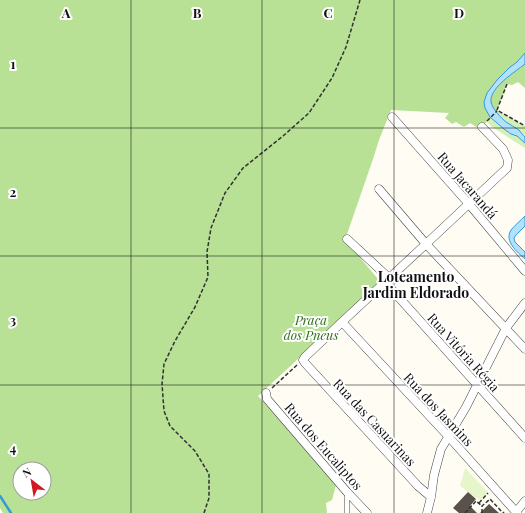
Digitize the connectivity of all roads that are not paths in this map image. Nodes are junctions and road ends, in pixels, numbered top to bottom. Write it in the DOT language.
graph roads {
  1 [pos="392,117"];
  2 [pos="483,126"];
  3 [pos="379,189"];
  4 [pos="469,204"];
  5 [pos="347,240"];
  6 [pos="426,244"];
  7 [pos="525,270"];
  8 [pos="387,280"];
  9 [pos="525,303"];
  10 [pos="342,322"];
  11 [pos="506,328"];
  12 [pos="525,349"];
  13 [pos="477,384"];
  14 [pos="266,393"];
  15 [pos="449,437"];
  16 [pos="525,438"];
  17 [pos="347,492"];
  18 [pos="431,497"];
  19 [pos="525,501"];
  20 [pos="514,510"];
  21 [pos="347,513"];
  22 [pos="367,513"];
  23 [pos="427,513"];
  1 -- 4 [label="street, Rua Jacarandá"];
  2 -- 4 [label="street"];
  3 -- 6 [label="street"];
  4 -- 6 [label="street"];
  4 -- 7 [label="street, Rua Jacarandá"];
  5 -- 8 [label="street, Rua Vitória Régia"];
  6 -- 8 [label="street"];
  6 -- 11 [label="street"];
  8 -- 10 [label="street"];
  8 -- 13 [label="street, Rua Vitória Régia"];
  9 -- 11 [label="street"];
  10 -- 15 [label="street, Rua dos Jasmins"];
  10 -- 18 [label="street, Rua das Casuarinas"];
  11 -- 12 [label="street"];
  11 -- 13 [label="street"];
  13 -- 15 [label="street"];
  13 -- 16 [label="street, Rua Vitória Régia"];
  14 -- 17 [label="street, Rua dos Eucaliptos"];
  15 -- 18 [label="street"];
  15 -- 20 [label="street, Rua dos Jasmins"];
  17 -- 21 [label="lane"];
  17 -- 22 [label="street, Rua dos Eucaliptos"];
  18 -- 23 [label="street"];
  19 -- 20 [label="street"];
}
